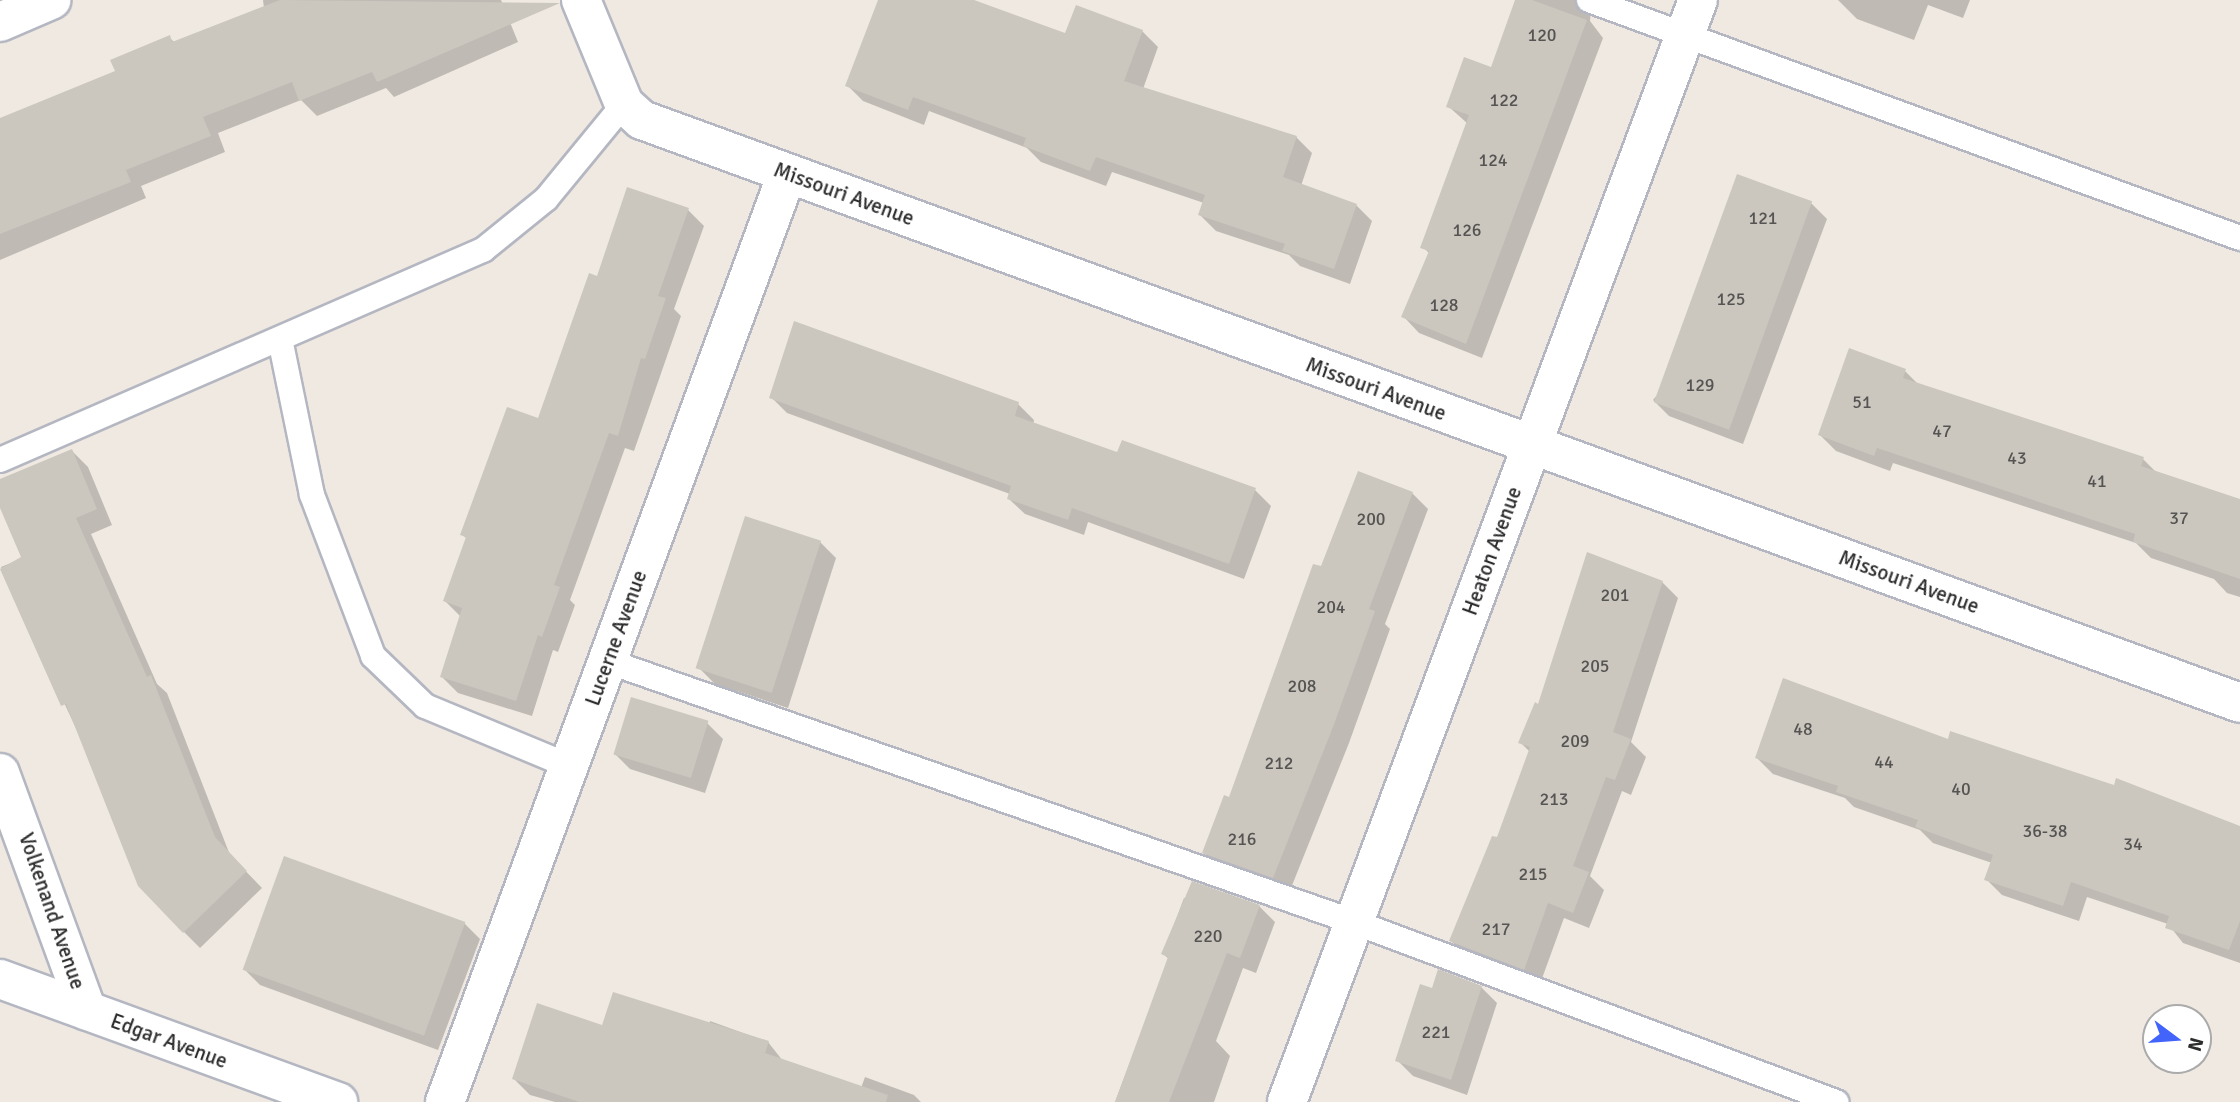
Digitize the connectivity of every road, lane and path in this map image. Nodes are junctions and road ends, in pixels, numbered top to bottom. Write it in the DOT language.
graph roads {
  1 [pos="51,0"];
  2 [pos="581,0"];
  3 [pos="1589,0"];
  4 [pos="1698,0"];
  5 [pos="0,22"];
  6 [pos="1683,38"];
  7 [pos="624,104"];
  8 [pos="787,174"];
  9 [pos="2240,238"];
  10 [pos="279,339"];
  11 [pos="1531,445"];
  12 [pos="0,460"];
  13 [pos="607,661"];
  14 [pos="2240,703"];
  15 [pos="569,766"];
  16 [pos="0,773"];
  17 [pos="1354,922"];
  18 [pos="0,979"];
  19 [pos="87,1012"];
  20 [pos="338,1102"];
  21 [pos="445,1102"];
  22 [pos="1287,1102"];
  23 [pos="1836,1102"];
  1 -- 5 [label="street"];
  2 -- 7 [label="street"];
  3 -- 6 [label="lane"];
  4 -- 6 [label="street, Heaton Avenue"];
  6 -- 9 [label="lane"];
  6 -- 11 [label="street, Heaton Avenue"];
  7 -- 8 [label="street, Missouri Avenue"];
  7 -- 10 [label="lane"];
  8 -- 11 [label="street, Missouri Avenue"];
  8 -- 13 [label="street, Lucerne Avenue"];
  10 -- 12 [label="lane"];
  10 -- 15 [label="lane"];
  11 -- 14 [label="street, Missouri Avenue"];
  11 -- 17 [label="street, Heaton Avenue"];
  13 -- 15 [label="street, Lucerne Avenue"];
  13 -- 17 [label="lane"];
  15 -- 21 [label="street, Lucerne Avenue"];
  16 -- 19 [label="street, Volkenand Avenue"];
  17 -- 22 [label="street, Heaton Avenue"];
  17 -- 23 [label="lane"];
  18 -- 19 [label="street, Edgar Avenue"];
  19 -- 20 [label="street, Edgar Avenue"];
}
